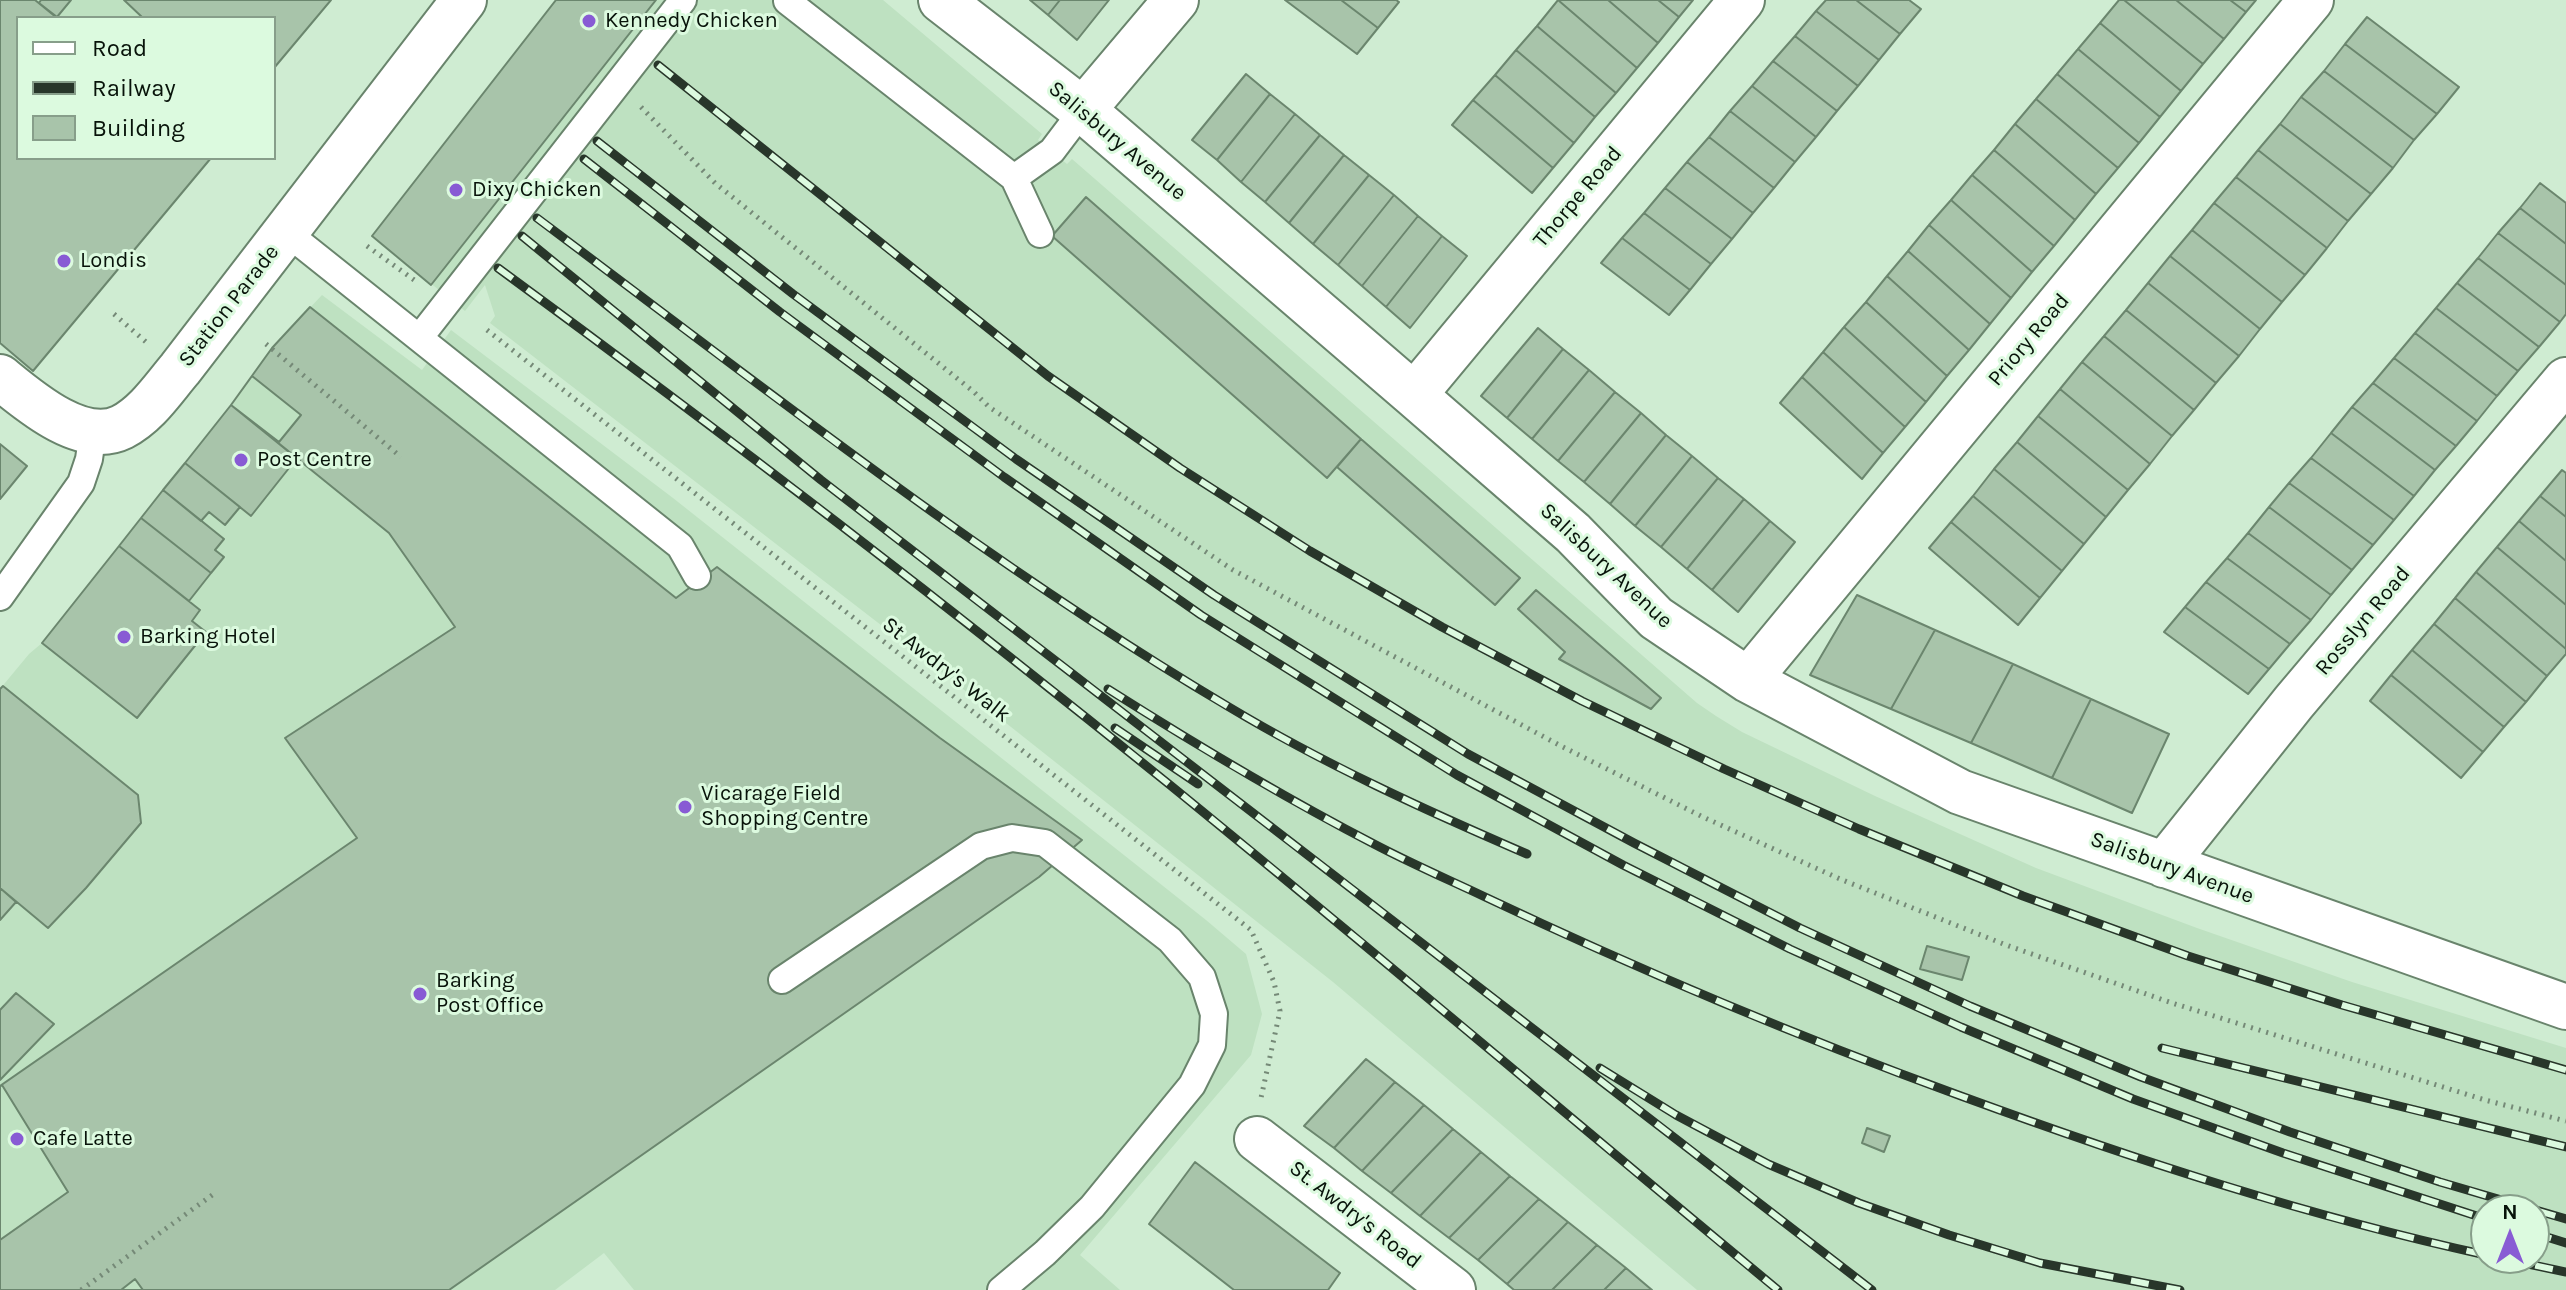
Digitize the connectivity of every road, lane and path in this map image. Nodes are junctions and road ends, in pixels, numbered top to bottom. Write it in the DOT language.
graph roads {
  1 [pos="464,0"];
  2 [pos="683,0"];
  3 [pos="941,0"];
  4 [pos="1176,0"];
  5 [pos="1742,0"];
  6 [pos="2311,0"];
  7 [pos="787,1"];
  8 [pos="632,98"];
  9 [pos="1083,110"];
  10 [pos="1014,178"];
  11 [pos="286,232"];
  12 [pos="1040,234"];
  13 [pos="368,247"];
  14 [pos="416,281"];
  15 [pos="114,314"];
  16 [pos="487,330"];
  17 [pos="420,337"];
  18 [pos="266,344"];
  19 [pos="154,349"];
  20 [pos="0,377"];
  21 [pos="2566,380"];
  22 [pos="1414,395"];
  23 [pos="93,431"];
  24 [pos="401,457"];
  25 [pos="697,576"];
  26 [pos="0,597"];
  27 [pos="1748,680"];
  28 [pos="2164,865"];
  29 [pos="782,980"];
  30 [pos="2566,1007"];
  31 [pos="1262,1093"];
  32 [pos="2566,1121"];
  33 [pos="1257,1139"];
  34 [pos="215,1193"];
  35 [pos="81,1290"];
  36 [pos="1001,1290"];
  37 [pos="1453,1290"];
  1 -- 11 [label="street, Station Parade"];
  2 -- 17 [label="lane"];
  3 -- 9 [label="street, Salisbury Avenue"];
  4 -- 9 [label="street"];
  5 -- 22 [label="street, Thorpe Road"];
  6 -- 27 [label="street, Priory Road"];
  7 -- 10 [label="lane"];
  8 -- 32 [label="path"];
  9 -- 10 [label="lane"];
  9 -- 22 [label="street, Salisbury Avenue"];
  10 -- 12 [label="lane"];
  11 -- 17 [label="lane"];
  11 -- 23 [label="street, Station Parade"];
  13 -- 14 [label="path"];
  15 -- 19 [label="path"];
  16 -- 31 [label="path, St Awdry's Walk"];
  17 -- 25 [label="lane"];
  18 -- 24 [label="path"];
  20 -- 23 [label="street"];
  21 -- 28 [label="street, Rosslyn Road"];
  22 -- 27 [label="street, Salisbury Avenue"];
  23 -- 26 [label="lane"];
  27 -- 28 [label="street, Salisbury Avenue"];
  28 -- 30 [label="street, Salisbury Avenue"];
  29 -- 36 [label="lane"];
  33 -- 37 [label="street, St. Awdry's Road"];
  34 -- 35 [label="path"];
}
